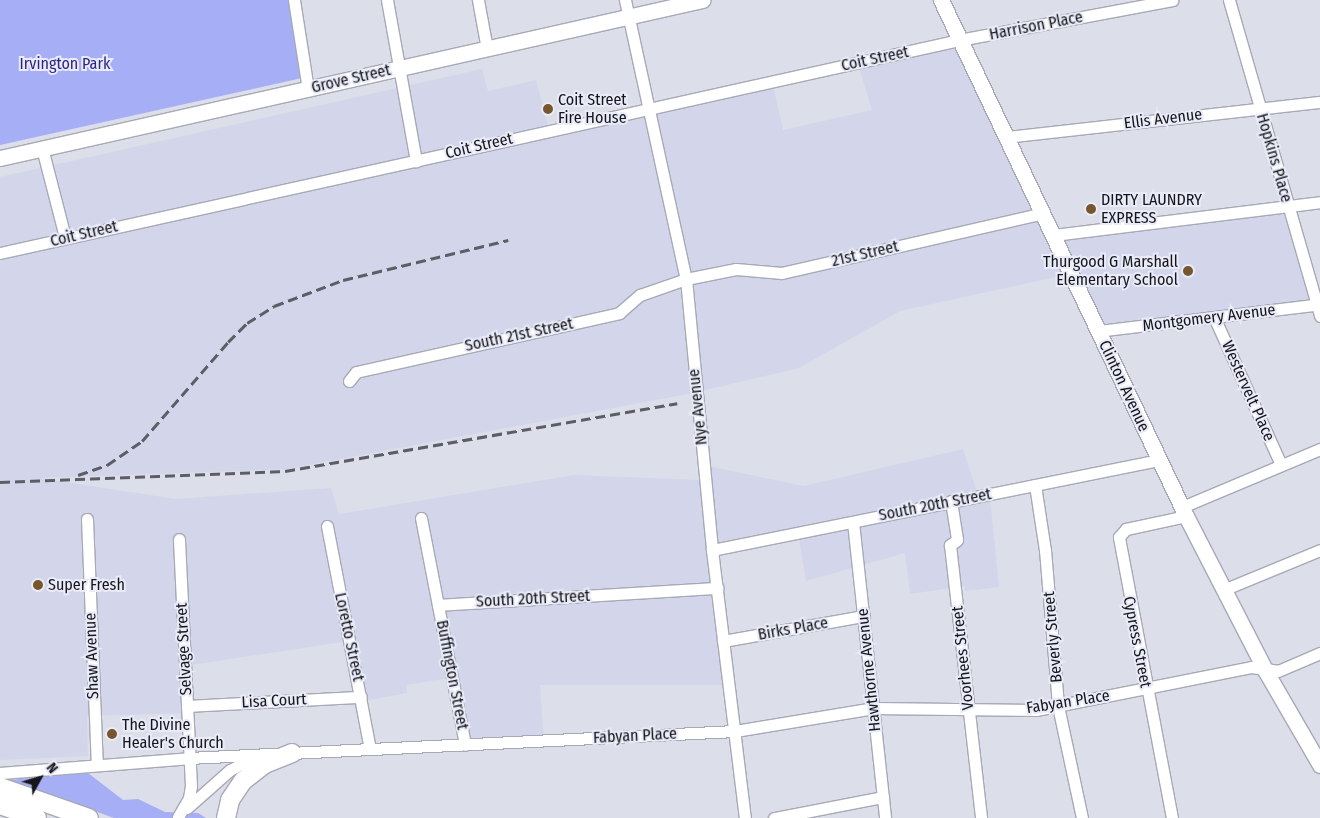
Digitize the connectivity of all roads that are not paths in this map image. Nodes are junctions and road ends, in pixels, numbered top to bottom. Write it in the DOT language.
graph roads {
  1 [pos="294,0"];
  2 [pos="387,0"];
  3 [pos="478,0"];
  4 [pos="625,0"];
  5 [pos="702,0"];
  6 [pos="941,0"];
  7 [pos="1172,0"];
  8 [pos="1229,0"];
  9 [pos="628,17"];
  10 [pos="959,40"];
  11 [pos="487,49"];
  12 [pos="397,68"];
  13 [pos="308,89"];
  14 [pos="1320,102"];
  15 [pos="1260,107"];
  16 [pos="648,108"];
  17 [pos="1006,137"];
  18 [pos="42,148"];
  19 [pos="0,158"];
  20 [pos="416,160"];
  21 [pos="1320,202"];
  22 [pos="1288,206"];
  23 [pos="1043,213"];
  24 [pos="1053,235"];
  25 [pos="65,237"];
  26 [pos="0,253"];
  27 [pos="686,279"];
  28 [pos="1318,308"];
  29 [pos="1214,317"];
  30 [pos="1098,331"];
  31 [pos="349,381"];
  32 [pos="1320,449"];
  33 [pos="1159,460"];
  34 [pos="1281,465"];
  35 [pos="1035,485"];
  36 [pos="951,502"];
  37 [pos="1184,511"];
  38 [pos="422,518"];
  39 [pos="87,519"];
  40 [pos="853,522"];
  41 [pos="326,526"];
  42 [pos="179,539"];
  43 [pos="712,550"];
  44 [pos="1320,550"];
  45 [pos="717,588"];
  46 [pos="1224,590"];
  47 [pos="438,605"];
  48 [pos="864,616"];
  49 [pos="723,641"];
  50 [pos="1320,654"];
  51 [pos="1265,670"];
  52 [pos="1146,688"];
  53 [pos="361,697"];
  54 [pos="187,706"];
  55 [pos="1058,706"];
  56 [pos="874,708"];
  57 [pos="968,710"];
  58 [pos="735,731"];
  59 [pos="466,745"];
  60 [pos="370,749"];
  61 [pos="292,753"];
  62 [pos="266,755"];
  63 [pos="189,758"];
  64 [pos="1318,758"];
  65 [pos="97,763"];
  66 [pos="0,773"];
  67 [pos="0,788"];
  68 [pos="883,797"];
  69 [pos="0,805"];
  70 [pos="0,810"];
  71 [pos="177,817"];
  72 [pos="19,818"];
  73 [pos="37,818"];
  74 [pos="89,818"];
  75 [pos="226,818"];
  76 [pos="745,818"];
  77 [pos="774,818"];
  78 [pos="885,818"];
  79 [pos="981,818"];
  80 [pos="1082,818"];
  81 [pos="1172,818"];
  1 -- 13 [label="street"];
  2 -- 12 [label="street"];
  3 -- 11 [label="street"];
  4 -- 9 [label="street, Nye Avenue"];
  5 -- 9 [label="main road, Grove Street"];
  6 -- 10 [label="main road, Clinton Avenue"];
  7 -- 10 [label="street, Harrison Place"];
  8 -- 15 [label="street, Hopkins Place"];
  9 -- 11 [label="main road, Grove Street"];
  9 -- 16 [label="street, Nye Avenue"];
  10 -- 16 [label="street, Coit Street"];
  10 -- 17 [label="main road, Clinton Avenue"];
  11 -- 12 [label="main road, Grove Street"];
  12 -- 13 [label="main road, Grove Street"];
  12 -- 20 [label="street"];
  13 -- 18 [label="main road, Grove Street"];
  14 -- 15 [label="street, Ellis Avenue"];
  15 -- 17 [label="street, Ellis Avenue"];
  15 -- 22 [label="street, Hopkins Place"];
  16 -- 20 [label="street, Coit Street"];
  16 -- 27 [label="street, Nye Avenue"];
  17 -- 23 [label="main road, Clinton Avenue"];
  18 -- 19 [label="main road, Grove Street"];
  18 -- 25 [label="street"];
  20 -- 25 [label="street, Coit Street"];
  21 -- 22 [label="street"];
  22 -- 24 [label="street"];
  22 -- 28 [label="street, Hopkins Place"];
  23 -- 24 [label="main road, Clinton Avenue"];
  23 -- 27 [label="street, 21st Street"];
  24 -- 30 [label="main road, Clinton Avenue"];
  25 -- 26 [label="street, Coit Street"];
  27 -- 31 [label="street, South 21st Street"];
  27 -- 43 [label="street, Nye Avenue"];
  28 -- 29 [label="street, Montgomery Avenue"];
  29 -- 30 [label="street, Montgomery Avenue"];
  29 -- 34 [label="street, Westervelt Place"];
  30 -- 33 [label="main road, Clinton Avenue"];
  32 -- 34 [label="street"];
  33 -- 35 [label="street, South 20th Street"];
  33 -- 37 [label="main road, Clinton Avenue"];
  34 -- 37 [label="street"];
  35 -- 36 [label="street, South 20th Street"];
  35 -- 55 [label="street, Beverly Street"];
  36 -- 40 [label="street, South 20th Street"];
  36 -- 57 [label="street, Voorhees Street"];
  37 -- 46 [label="main road, Clinton Avenue"];
  37 -- 52 [label="street, Cypress Street"];
  38 -- 47 [label="street, Buffington Street"];
  39 -- 65 [label="street, Shaw Avenue"];
  40 -- 43 [label="street, South 20th Street"];
  40 -- 48 [label="street, Hawthorne Avenue"];
  41 -- 53 [label="street, Loretto Street"];
  42 -- 54 [label="street, Selvage Street"];
  43 -- 45 [label="street, Nye Avenue"];
  44 -- 46 [label="street"];
  45 -- 47 [label="street, South 20th Street"];
  45 -- 49 [label="street, Nye Avenue"];
  46 -- 51 [label="main road, Clinton Avenue"];
  47 -- 59 [label="street, Buffington Street"];
  48 -- 49 [label="street, Birks Place"];
  48 -- 56 [label="street, Hawthorne Avenue"];
  49 -- 58 [label="street, Nye Avenue"];
  50 -- 51 [label="street, Fabyan Place"];
  51 -- 52 [label="street, Fabyan Place"];
  51 -- 64 [label="main road, Clinton Avenue"];
  52 -- 55 [label="street, Fabyan Place"];
  52 -- 81 [label="street, Cypress Street"];
  53 -- 54 [label="street, Lisa Court"];
  53 -- 60 [label="street, Loretto Street"];
  54 -- 63 [label="street, Selvage Street"];
  55 -- 57 [label="street, Fabyan Place"];
  55 -- 80 [label="street, Beverly Street"];
  56 -- 57 [label="street, Fabyan Place"];
  56 -- 58 [label="street, Fabyan Place"];
  56 -- 68 [label="street, Hawthorne Avenue"];
  57 -- 79 [label="street, Voorhees Street"];
  58 -- 59 [label="street, Fabyan Place"];
  58 -- 76 [label="street, Nye Avenue"];
  59 -- 60 [label="street, Fabyan Place"];
  60 -- 61 [label="street, Fabyan Place"];
  61 -- 62 [label="street, Fabyan Place"];
  61 -- 75 [label="highway"];
  62 -- 63 [label="street, Fabyan Place"];
  62 -- 71 [label="street"];
  63 -- 65 [label="street, Fabyan Place"];
  63 -- 71 [label="street, Selvage Street"];
  65 -- 66 [label="street, Fabyan Place"];
  67 -- 74 [label="highway"];
  68 -- 77 [label="street"];
  68 -- 78 [label="street, Hawthorne Avenue"];
  69 -- 73 [label="highway"];
  70 -- 72 [label="highway"];
}
